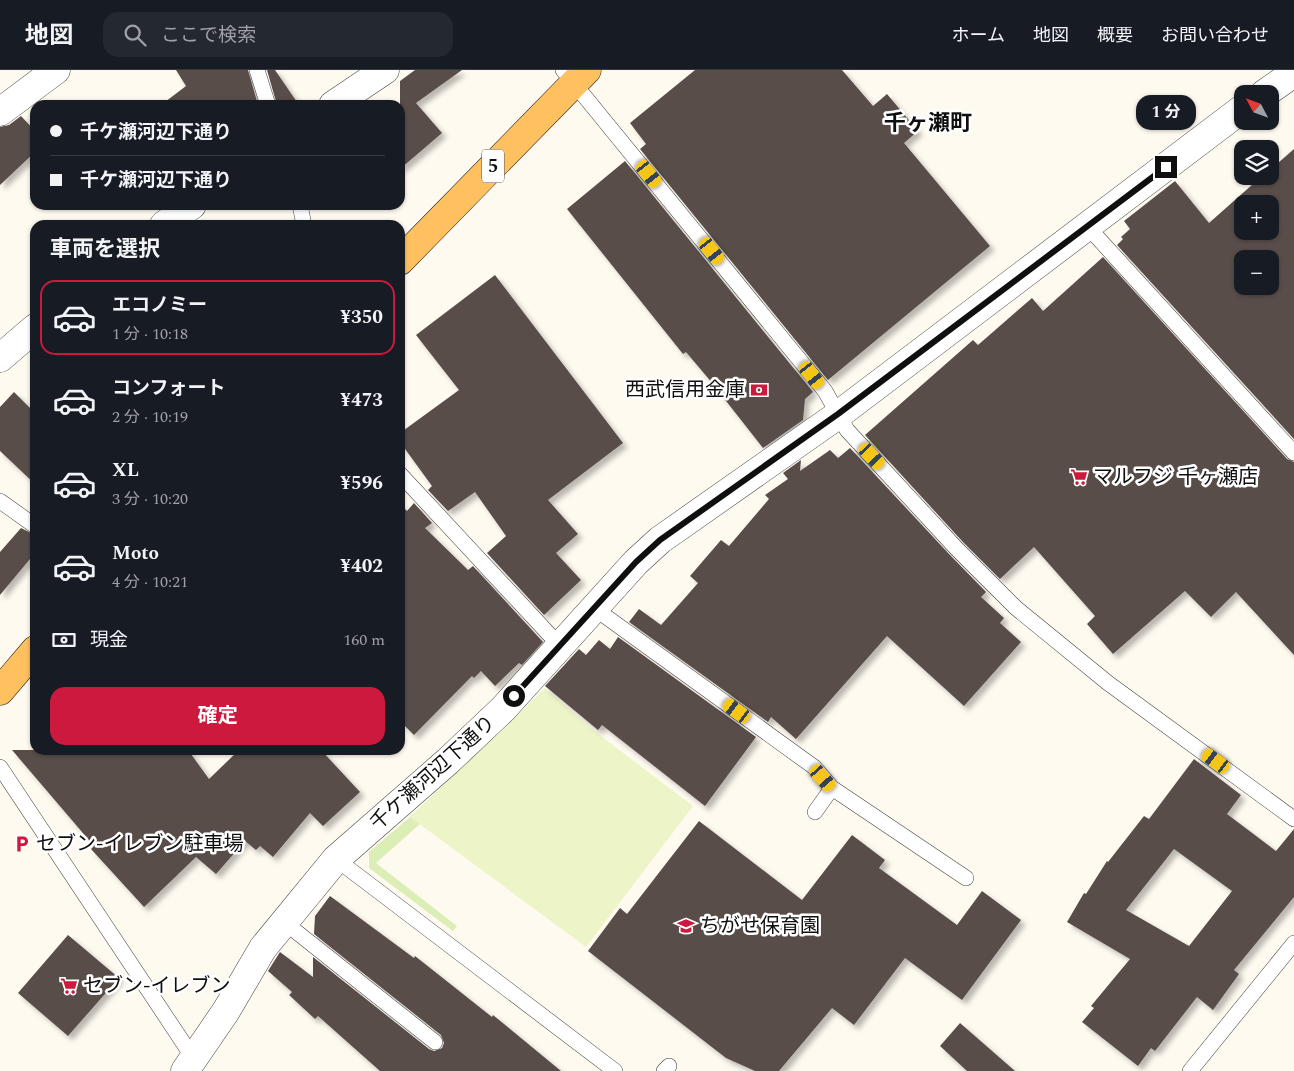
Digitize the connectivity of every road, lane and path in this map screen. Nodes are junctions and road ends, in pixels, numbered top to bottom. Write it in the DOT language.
graph roads {
  1 [pos="56,70"];
  2 [pos="257,70"];
  3 [pos="385,70"];
  4 [pos="1294,73"];
  5 [pos="575,74"];
  6 [pos="1277,85"];
  7 [pos="266,100"];
  8 [pos="340,100"];
  9 [pos="0,112"];
  10 [pos="1234,116"];
  11 [pos="185,210"];
  12 [pos="171,220"];
  13 [pos="1088,226"];
  14 [pos="405,257"];
  15 [pos="30,332"];
  16 [pos="0,358"];
  17 [pos="838,414"];
  18 [pos="1294,453"];
  19 [pos="405,479"];
  20 [pos="0,501"];
  21 [pos="30,522"];
  22 [pos="594,608"];
  23 [pos="560,646"];
  24 [pos="30,656"];
  25 [pos="0,691"];
  26 [pos="0,767"];
  27 [pos="832,788"];
  28 [pos="815,812"];
  29 [pos="1294,819"];
  30 [pos="336,860"];
  31 [pos="966,878"];
  32 [pos="284,922"];
  33 [pos="1294,943"];
  34 [pos="435,1042"];
  35 [pos="190,1065"];
  36 [pos="615,1071"];
  37 [pos="1190,1071"];
  1 -- 9 [label="street"];
  2 -- 7 [label="lane"];
  3 -- 8 [label="street"];
  4 -- 6 [label="street"];
  5 -- 14 [label="main road, 5"];
  5 -- 17 [label="lane"];
  10 -- 13 [label="street, 千ケ瀬河辺下通り"];
  11 -- 12 [label="street"];
  13 -- 17 [label="street, 千ケ瀬河辺下通り"];
  13 -- 18 [label="lane"];
  15 -- 16 [label="street"];
  17 -- 22 [label="street, 千ケ瀬河辺下通り"];
  17 -- 29 [label="lane"];
  19 -- 23 [label="lane"];
  20 -- 21 [label="lane"];
  22 -- 23 [label="street, 千ケ瀬河辺下通り"];
  22 -- 27 [label="lane"];
  23 -- 30 [label="street, 千ケ瀬河辺下通り"];
  24 -- 25 [label="main road"];
  26 -- 35 [label="lane"];
  27 -- 28 [label="lane"];
  27 -- 31 [label="lane"];
  30 -- 32 [label="street, 千ケ瀬河辺下通り"];
  30 -- 36 [label="lane"];
  32 -- 34 [label="lane"];
  32 -- 35 [label="street, 千ケ瀬河辺下通り"];
  33 -- 37 [label="lane"];
}
